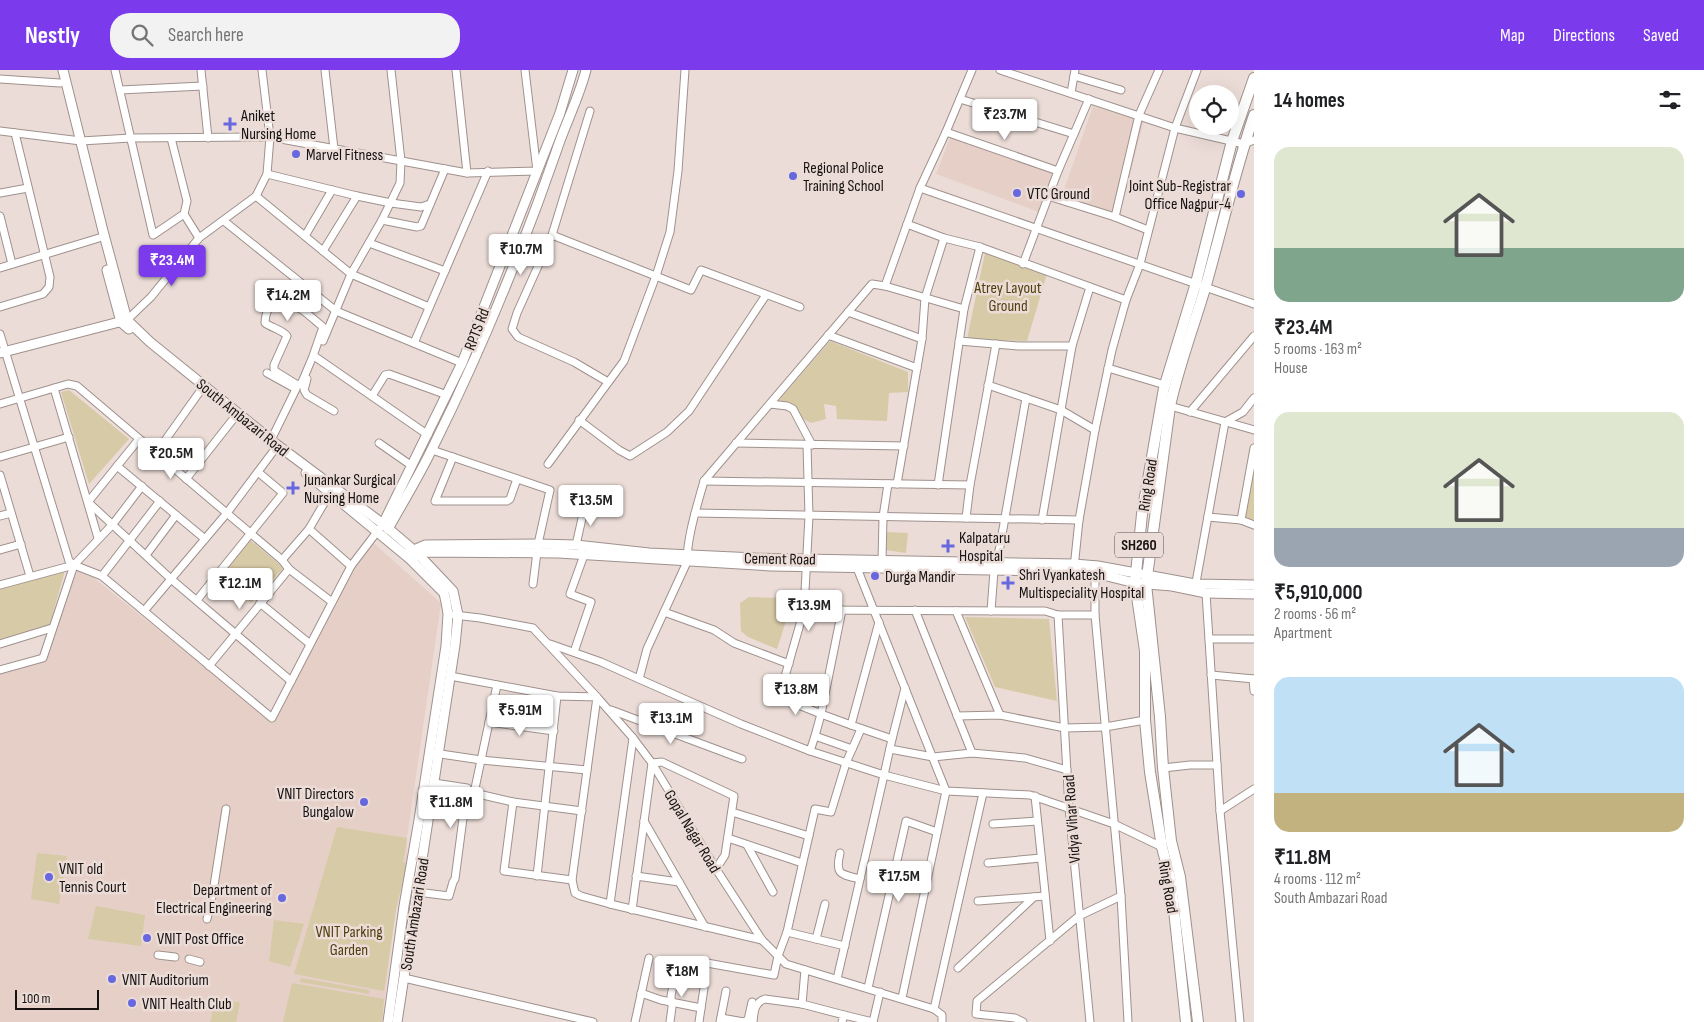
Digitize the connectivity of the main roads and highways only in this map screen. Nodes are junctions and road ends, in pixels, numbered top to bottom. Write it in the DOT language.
graph roads {
  1 [pos="57,70"];
  2 [pos="63,70"];
  3 [pos="573,70"];
  4 [pos="586,70"];
  5 [pos="1254,78"];
  6 [pos="1254,115"];
  7 [pos="79,141"];
  8 [pos="1249,142"];
  9 [pos="1200,285"];
  10 [pos="124,321"];
  11 [pos="3,352"];
  12 [pos="1167,391"];
  13 [pos="275,445"];
  14 [pos="385,526"];
  15 [pos="537,549"];
  16 [pos="415,551"];
  17 [pos="407,557"];
  18 [pos="687,558"];
  19 [pos="807,563"];
  20 [pos="995,567"];
  21 [pos="1074,568"];
  22 [pos="1141,579"];
  23 [pos="1254,585"];
  24 [pos="1195,587"];
  25 [pos="1254,594"];
  26 [pos="434,753"];
  27 [pos="388,1022"];
  28 [pos="397,1022"];
  29 [pos="1186,1022"];
  30 [pos="1198,1022"];
  1 -- 7 [label="main road"];
  2 -- 7 [label="main road"];
  3 -- 14 [label="main road, RPTS Rd"];
  4 -- 14 [label="main road"];
  5 -- 9 [label="main road, Ring Road / SH260"];
  6 -- 8 [label="main road, Ring Road / SH260"];
  7 -- 10 [label="main road"];
  7 -- 10 [label="main road"];
  8 -- 9 [label="main road, Ring Road / SH260"];
  9 -- 12 [label="main road, Ring Road / SH260"];
  10 -- 11 [label="main road"];
  10 -- 13 [label="main road, South Ambazari Road"];
  10 -- 13 [label="main road, South Ambazari Road"];
  12 -- 22 [label="main road, Ring Road / SH260"];
  12 -- 22 [label="main road, Ring Road / SH260"];
  13 -- 14 [label="main road, South Ambazari Road"];
  13 -- 17 [label="main road, South Ambazari Road"];
  14 -- 16 [label="main road, South Ambazari Road"];
  15 -- 16 [label="main road, Cement Road"];
  15 -- 18 [label="main road, Cement Road"];
  15 -- 18 [label="main road, Cement Road"];
  16 -- 17 [label="main road"];
  16 -- 26 [label="main road, South Ambazari Road"];
  17 -- 26 [label="main road, South Ambazari Road"];
  18 -- 19 [label="main road, Cement Road"];
  19 -- 20 [label="main road, Cement Road"];
  19 -- 20 [label="main road, Cement Road"];
  20 -- 21 [label="main road, Cement Road"];
  21 -- 22 [label="main road, Cement Road"];
  21 -- 22 [label="main road, Cement Road"];
  22 -- 24 [label="main road"];
  22 -- 29 [label="main road, Ring Road / SH260"];
  22 -- 30 [label="main road, Ring Road / SH260"];
  23 -- 24 [label="main road"];
  24 -- 25 [label="main road"];
  26 -- 27 [label="main road"];
  26 -- 28 [label="main road, South Ambazari Road"];
}
